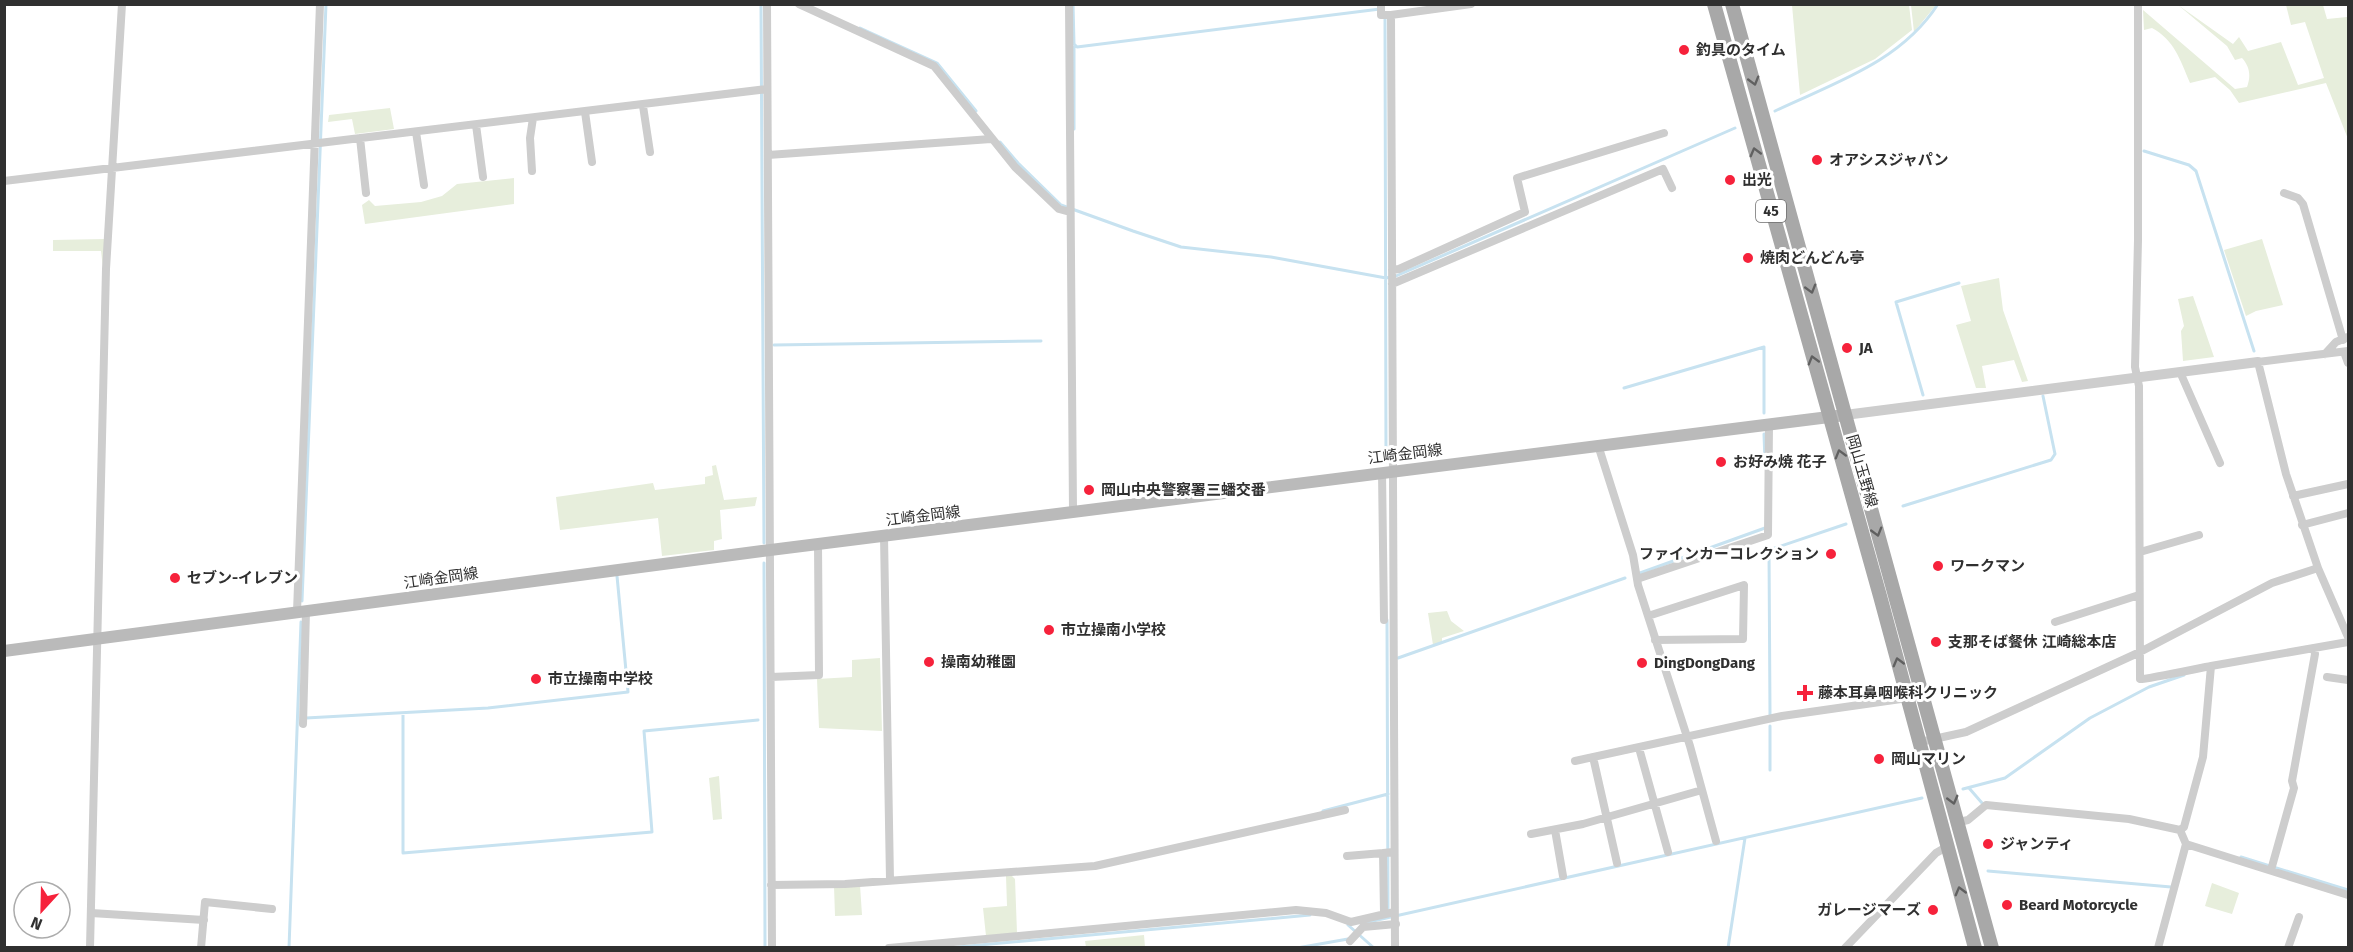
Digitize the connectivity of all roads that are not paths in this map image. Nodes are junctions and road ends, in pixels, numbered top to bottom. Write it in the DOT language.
graph roads {
  1 [pos="122,4"];
  2 [pos="320,4"];
  3 [pos="767,4"];
  4 [pos="799,4"];
  5 [pos="1069,4"];
  6 [pos="1471,4"];
  7 [pos="1714,4"];
  8 [pos="1732,4"];
  9 [pos="2138,4"];
  10 [pos="1384,11"];
  11 [pos="764,89"];
  12 [pos="643,106"];
  13 [pos="585,112"];
  14 [pos="533,118"];
  15 [pos="476,125"];
  16 [pos="416,132"];
  17 [pos="1664,133"];
  18 [pos="360,138"];
  19 [pos="991,139"];
  20 [pos="319,143"];
  21 [pos="650,152"];
  22 [pos="768,155"];
  23 [pos="592,162"];
  24 [pos="112,168"];
  25 [pos="532,171"];
  26 [pos="483,177"];
  27 [pos="4,181"];
  28 [pos="424,185"];
  29 [pos="1672,188"];
  30 [pos="2284,192"];
  31 [pos="366,193"];
  32 [pos="1070,209"];
  33 [pos="1392,277"];
  34 [pos="2346,339"];
  35 [pos="2346,352"];
  36 [pos="2325,354"];
  37 [pos="2258,362"];
  38 [pos="2349,363"];
  39 [pos="2180,372"];
  40 [pos="2137,378"];
  41 [pos="1845,415"];
  42 [pos="1830,417"];
  43 [pos="1769,424"];
  44 [pos="1598,445"];
  45 [pos="2220,463"];
  46 [pos="1387,471"];
  47 [pos="2349,484"];
  48 [pos="2293,496"];
  49 [pos="1073,511"];
  50 [pos="2349,513"];
  51 [pos="2302,525"];
  52 [pos="2199,535"];
  53 [pos="884,536"];
  54 [pos="818,544"];
  55 [pos="771,550"];
  56 [pos="2140,552"];
  57 [pos="2318,568"];
  58 [pos="1637,579"];
  59 [pos="2139,595"];
  60 [pos="301,612"];
  61 [pos="1648,616"];
  62 [pos="1384,620"];
  63 [pos="2055,622"];
  64 [pos="2349,637"];
  65 [pos="96,640"];
  66 [pos="1655,640"];
  67 [pos="2349,642"];
  68 [pos="4,651"];
  69 [pos="2314,651"];
  70 [pos="2139,652"];
  71 [pos="2211,669"];
  72 [pos="2327,676"];
  73 [pos="771,677"];
  74 [pos="2349,681"];
  75 [pos="1908,698"];
  76 [pos="303,724"];
  77 [pos="1937,738"];
  78 [pos="1687,739"];
  79 [pos="1920,742"];
  80 [pos="1639,748"];
  81 [pos="1593,757"];
  82 [pos="1575,761"];
  83 [pos="1702,790"];
  84 [pos="1654,803"];
  85 [pos="1344,810"];
  86 [pos="1607,816"];
  87 [pos="1959,822"];
  88 [pos="1555,830"];
  89 [pos="2181,830"];
  90 [pos="1531,834"];
  91 [pos="1716,841"];
  92 [pos="2186,844"];
  93 [pos="1948,846"];
  94 [pos="1668,852"];
  95 [pos="1388,853"];
  96 [pos="1347,856"];
  97 [pos="1617,863"];
  98 [pos="2272,867"];
  99 [pos="1563,876"];
  100 [pos="890,880"];
  101 [pos="771,885"];
  102 [pos="2349,895"];
  103 [pos="272,909"];
  104 [pos="91,913"];
  105 [pos="1392,916"];
  106 [pos="2299,917"];
  107 [pos="204,920"];
  108 [pos="1356,936"];
  109 [pos="772,947"];
  110 [pos="90,948"];
  111 [pos="201,948"];
  112 [pos="889,948"];
  113 [pos="1395,948"];
  114 [pos="1845,948"];
  115 [pos="1975,948"];
  116 [pos="1992,948"];
  117 [pos="2158,948"];
  118 [pos="2288,948"];
  1 -- 24 [label="street"];
  2 -- 20 [label="street"];
  3 -- 11 [label="street"];
  4 -- 19 [label="street"];
  5 -- 32 [label="street"];
  6 -- 10 [label="street"];
  42 -- 7 [label="main road, 岡山玉野線 / 45, one-way"];
  8 -- 41 [label="main road, 岡山玉野線 / 45, one-way"];
  9 -- 40 [label="street"];
  10 -- 33 [label="street"];
  11 -- 12 [label="street"];
  11 -- 22 [label="street"];
  12 -- 13 [label="street"];
  12 -- 21 [label="street"];
  13 -- 14 [label="street"];
  13 -- 23 [label="street"];
  14 -- 15 [label="street"];
  14 -- 25 [label="street"];
  15 -- 16 [label="street"];
  15 -- 26 [label="street"];
  16 -- 18 [label="street"];
  16 -- 28 [label="street"];
  17 -- 33 [label="street"];
  18 -- 20 [label="street"];
  18 -- 31 [label="street"];
  19 -- 22 [label="street"];
  19 -- 32 [label="street"];
  20 -- 24 [label="street"];
  20 -- 60 [label="street"];
  22 -- 55 [label="street"];
  24 -- 27 [label="street"];
  24 -- 65 [label="street"];
  29 -- 33 [label="street"];
  30 -- 34 [label="street"];
  32 -- 49 [label="street"];
  33 -- 46 [label="street"];
  34 -- 36 [label="street"];
  35 -- 36 [label="street"];
  35 -- 38 [label="street"];
  36 -- 37 [label="street"];
  37 -- 39 [label="street"];
  37 -- 48 [label="street"];
  39 -- 40 [label="street"];
  39 -- 45 [label="street"];
  40 -- 41 [label="street"];
  40 -- 56 [label="street"];
  41 -- 42 [label="main road, 江崎金岡線"];
  41 -- 77 [label="main road, 岡山玉野線 / 45, one-way"];
  42 -- 43 [label="main road, 江崎金岡線"];
  75 -- 42 [label="main road, 岡山玉野線 / 45, one-way"];
  43 -- 44 [label="main road, 江崎金岡線"];
  43 -- 58 [label="street"];
  44 -- 46 [label="main road, 江崎金岡線"];
  44 -- 58 [label="street"];
  46 -- 49 [label="main road, 江崎金岡線"];
  46 -- 62 [label="street"];
  46 -- 95 [label="street"];
  47 -- 48 [label="street"];
  48 -- 51 [label="street"];
  49 -- 53 [label="main road, 江崎金岡線"];
  50 -- 51 [label="street"];
  51 -- 57 [label="street"];
  52 -- 56 [label="street"];
  53 -- 54 [label="main road, 江崎金岡線"];
  53 -- 100 [label="street"];
  54 -- 55 [label="main road, 江崎金岡線"];
  54 -- 73 [label="street"];
  55 -- 60 [label="main road, 江崎金岡線"];
  55 -- 73 [label="street"];
  56 -- 59 [label="street"];
  57 -- 64 [label="street"];
  57 -- 70 [label="street"];
  58 -- 61 [label="street"];
  59 -- 63 [label="street"];
  59 -- 70 [label="street"];
  60 -- 65 [label="main road, 江崎金岡線"];
  60 -- 76 [label="street"];
  61 -- 66 [label="street"];
  61 -- 66 [label="street"];
  65 -- 68 [label="main road, 江崎金岡線"];
  65 -- 104 [label="street"];
  66 -- 78 [label="street"];
  67 -- 69 [label="street"];
  69 -- 71 [label="street"];
  69 -- 98 [label="street"];
  70 -- 71 [label="street"];
  70 -- 77 [label="street"];
  71 -- 89 [label="street"];
  72 -- 74 [label="street"];
  73 -- 101 [label="street"];
  75 -- 78 [label="street"];
  75 -- 79 [label="main road, 岡山玉野線 / 45"];
  77 -- 79 [label="street"];
  77 -- 87 [label="main road, 岡山玉野線 / 45, one-way"];
  78 -- 80 [label="street"];
  78 -- 83 [label="street"];
  79 -- 93 [label="main road, 岡山玉野線 / 45"];
  80 -- 81 [label="street"];
  80 -- 84 [label="street"];
  81 -- 82 [label="street"];
  81 -- 86 [label="street"];
  83 -- 84 [label="street"];
  83 -- 91 [label="street"];
  84 -- 86 [label="street"];
  84 -- 94 [label="street"];
  85 -- 100 [label="street"];
  86 -- 88 [label="street"];
  86 -- 97 [label="street"];
  87 -- 89 [label="street"];
  87 -- 116 [label="main road, 岡山玉野線 / 45"];
  88 -- 90 [label="street"];
  88 -- 99 [label="street"];
  89 -- 92 [label="street"];
  92 -- 98 [label="street"];
  92 -- 117 [label="street"];
  93 -- 114 [label="street"];
  115 -- 93 [label="main road, 岡山玉野線 / 45, one-way"];
  95 -- 96 [label="street"];
  95 -- 105 [label="street"];
  98 -- 102 [label="street"];
  100 -- 101 [label="street"];
  101 -- 109 [label="street"];
  103 -- 107 [label="street"];
  104 -- 107 [label="street"];
  104 -- 110 [label="street"];
  105 -- 108 [label="street"];
  105 -- 112 [label="street"];
  105 -- 113 [label="street"];
  106 -- 118 [label="street"];
  107 -- 111 [label="street"];
}
